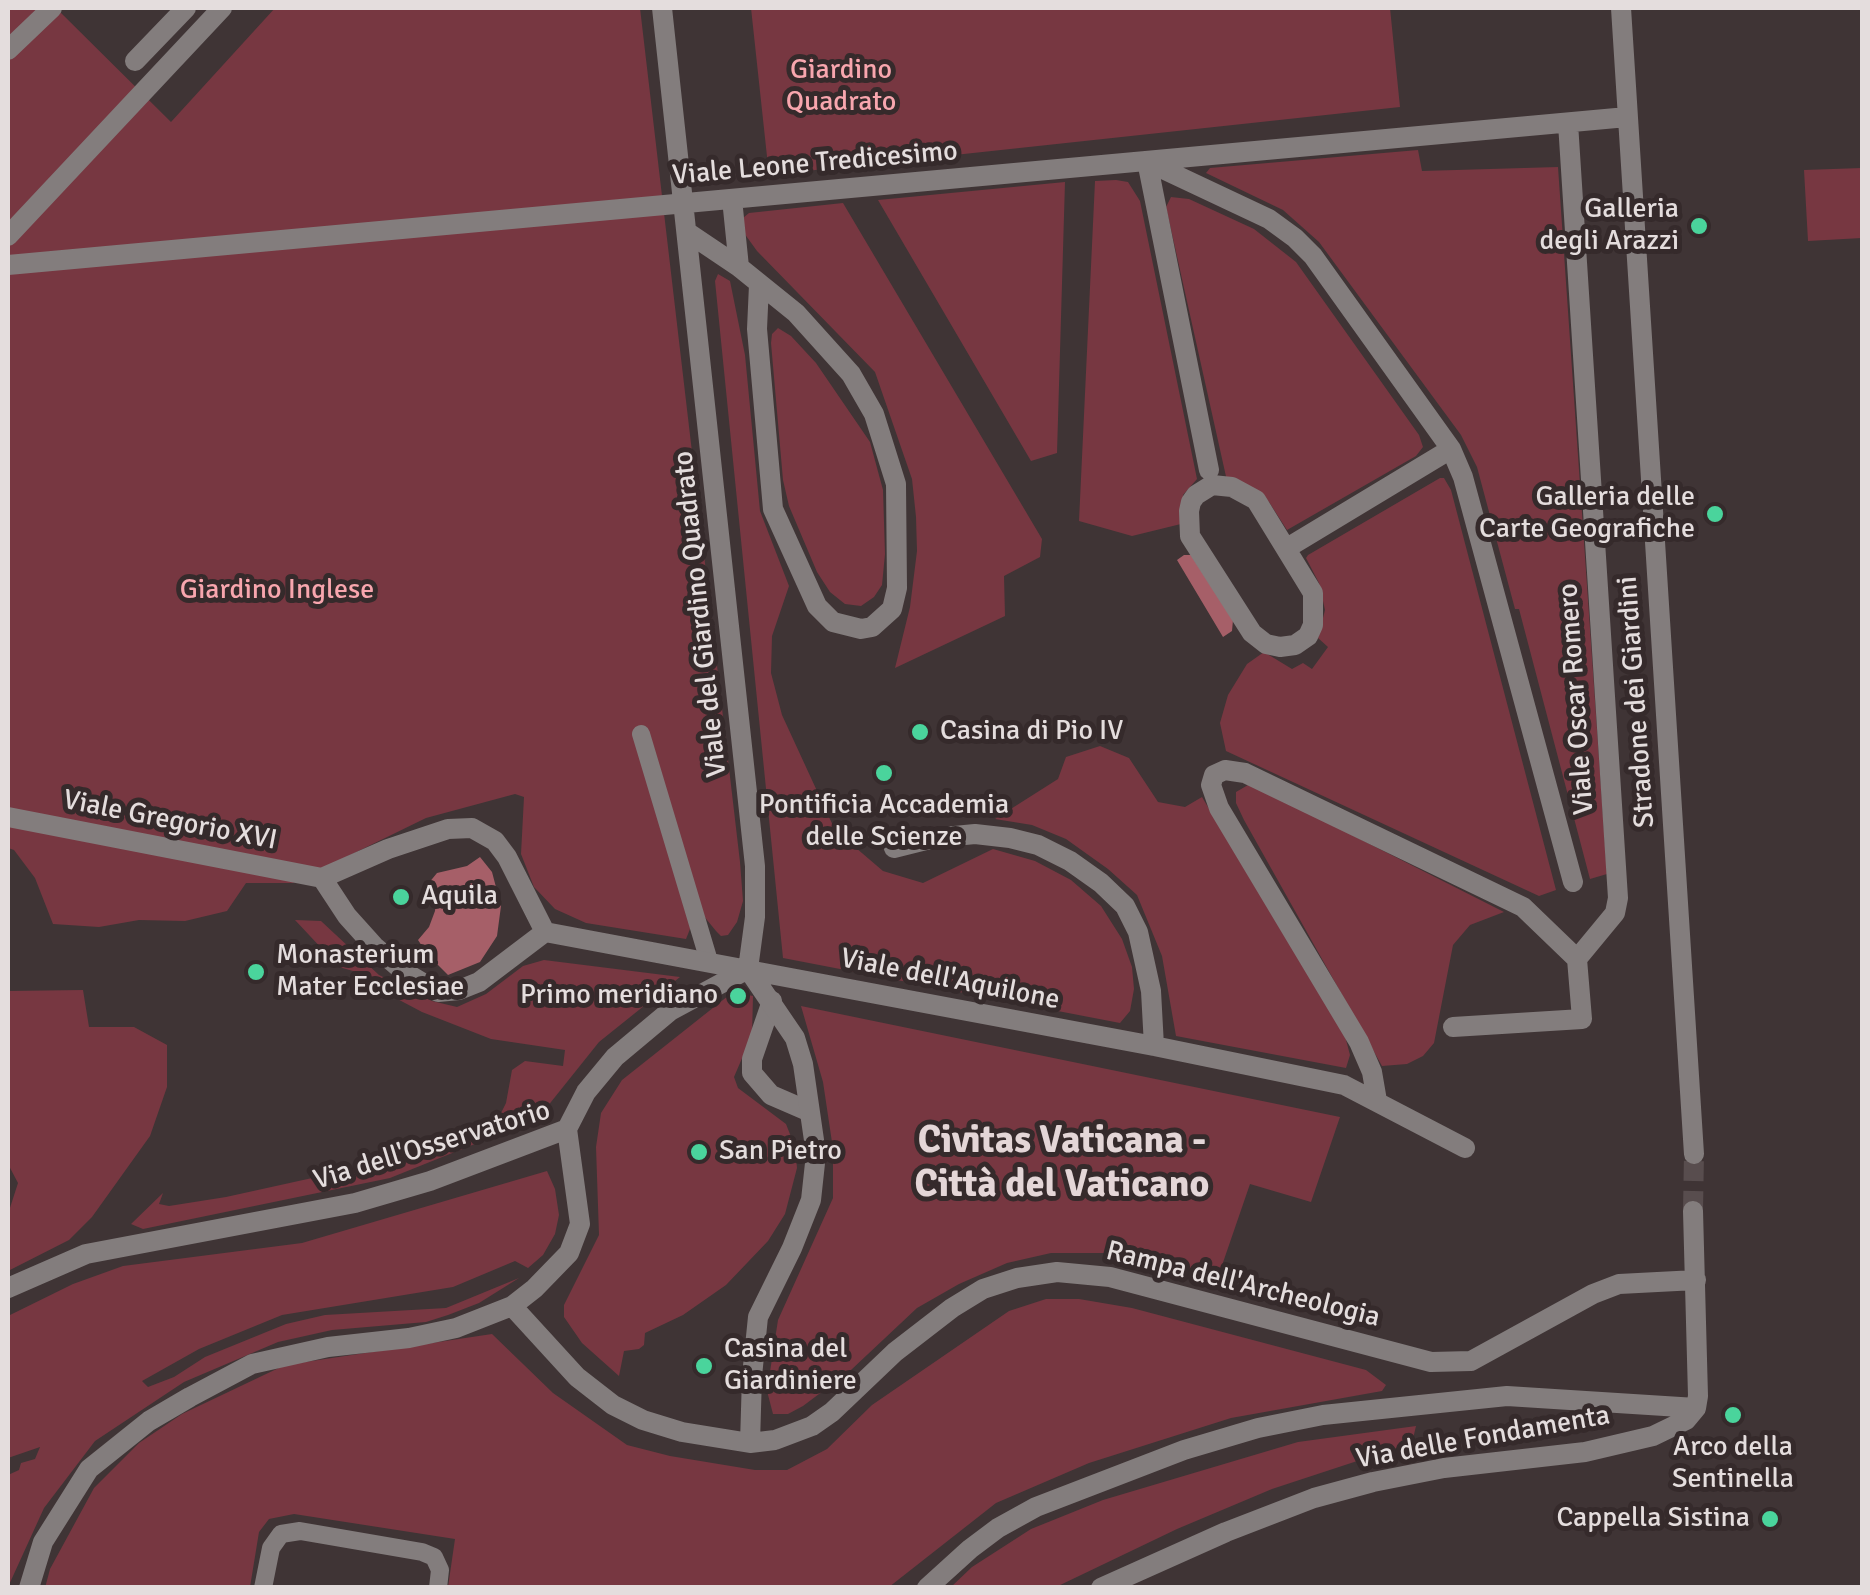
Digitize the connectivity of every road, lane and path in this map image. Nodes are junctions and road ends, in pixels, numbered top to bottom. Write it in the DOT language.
graph roads {
  1 [pos="52,8"];
  2 [pos="186,8"];
  3 [pos="222,8"];
  4 [pos="662,8"];
  5 [pos="1621,8"];
  6 [pos="8,50"];
  7 [pos="135,62"];
  8 [pos="1628,117"];
  9 [pos="1568,123"];
  10 [pos="1147,161"];
  11 [pos="732,199"];
  12 [pos="684,204"];
  13 [pos="687,232"];
  14 [pos="8,236"];
  15 [pos="8,265"];
  16 [pos="739,267"];
  17 [pos="759,285"];
  18 [pos="1451,450"];
  19 [pos="1210,470"];
  20 [pos="1287,548"];
  21 [pos="641,734"];
  22 [pos="8,817"];
  23 [pos="894,848"];
  24 [pos="322,878"];
  25 [pos="1573,882"];
  26 [pos="546,932"];
  27 [pos="1578,958"];
  28 [pos="709,961"];
  29 [pos="748,970"];
  30 [pos="772,1001"];
  31 [pos="1453,1028"];
  32 [pos="1154,1046"];
  33 [pos="1376,1101"];
  34 [pos="808,1111"];
  35 [pos="567,1129"];
  36 [pos="1464,1148"];
  37 [pos="1694,1154"];
  38 [pos="1692,1211"];
  39 [pos="1696,1280"];
  40 [pos="8,1288"];
  41 [pos="512,1306"];
  42 [pos="1696,1408"];
  43 [pos="750,1443"];
  44 [pos="29,1588"];
  45 [pos="263,1588"];
  46 [pos="438,1588"];
  47 [pos="927,1588"];
  48 [pos="1101,1588"];
  1 -- 6 [label="street"];
  2 -- 7 [label="street"];
  3 -- 14 [label="street"];
  4 -- 12 [label="street, Viale del Giardino Quadrato"];
  5 -- 8 [label="street, Stradone dei Giardini"];
  8 -- 9 [label="street, Viale Leone Tredicesimo"];
  8 -- 37 [label="street, Stradone dei Giardini"];
  9 -- 10 [label="street, Viale Leone Tredicesimo"];
  9 -- 27 [label="street, Viale Oscar Romero"];
  10 -- 11 [label="street, Viale Leone Tredicesimo"];
  10 -- 18 [label="street"];
  10 -- 19 [label="street"];
  11 -- 12 [label="street, Viale Leone Tredicesimo"];
  11 -- 16 [label="street"];
  12 -- 13 [label="street, Viale del Giardino Quadrato"];
  12 -- 15 [label="street, Viale Leone Tredicesimo"];
  13 -- 16 [label="street"];
  13 -- 29 [label="street, Viale del Giardino Quadrato"];
  16 -- 17 [label="street"];
  17 -- 17 [label="street"];
  18 -- 20 [label="street"];
  18 -- 25 [label="street"];
  20 -- 20 [label="street"];
  21 -- 28 [label="lane"];
  22 -- 24 [label="street, Viale Gregorio XVI"];
  23 -- 32 [label="street"];
  24 -- 26 [label="street"];
  24 -- 26 [label="street"];
  26 -- 28 [label="street, Viale dell'Aquilone"];
  27 -- 31 [label="street"];
  27 -- 33 [label="street"];
  28 -- 29 [label="street, Viale dell'Aquilone"];
  29 -- 30 [label="street"];
  29 -- 32 [label="street, Viale dell'Aquilone"];
  29 -- 35 [label="street"];
  30 -- 34 [label="street"];
  30 -- 34 [label="street"];
  32 -- 33 [label="street, Viale dell'Aquilone"];
  33 -- 36 [label="street, Viale dell'Aquilone"];
  34 -- 43 [label="street"];
  35 -- 40 [label="street, Via dell'Osservatorio"];
  35 -- 41 [label="street, Via dell'Osservatorio"];
  38 -- 39 [label="street"];
  39 -- 42 [label="street"];
  39 -- 43 [label="street, Rampa dell'Archeologia"];
  41 -- 43 [label="street, Rampa dell'Archeologia"];
  41 -- 44 [label="street, Via dell'Osservatorio"];
  42 -- 47 [label="street"];
  42 -- 48 [label="street, Via delle Fondamenta"];
  45 -- 46 [label="lane"];
}
